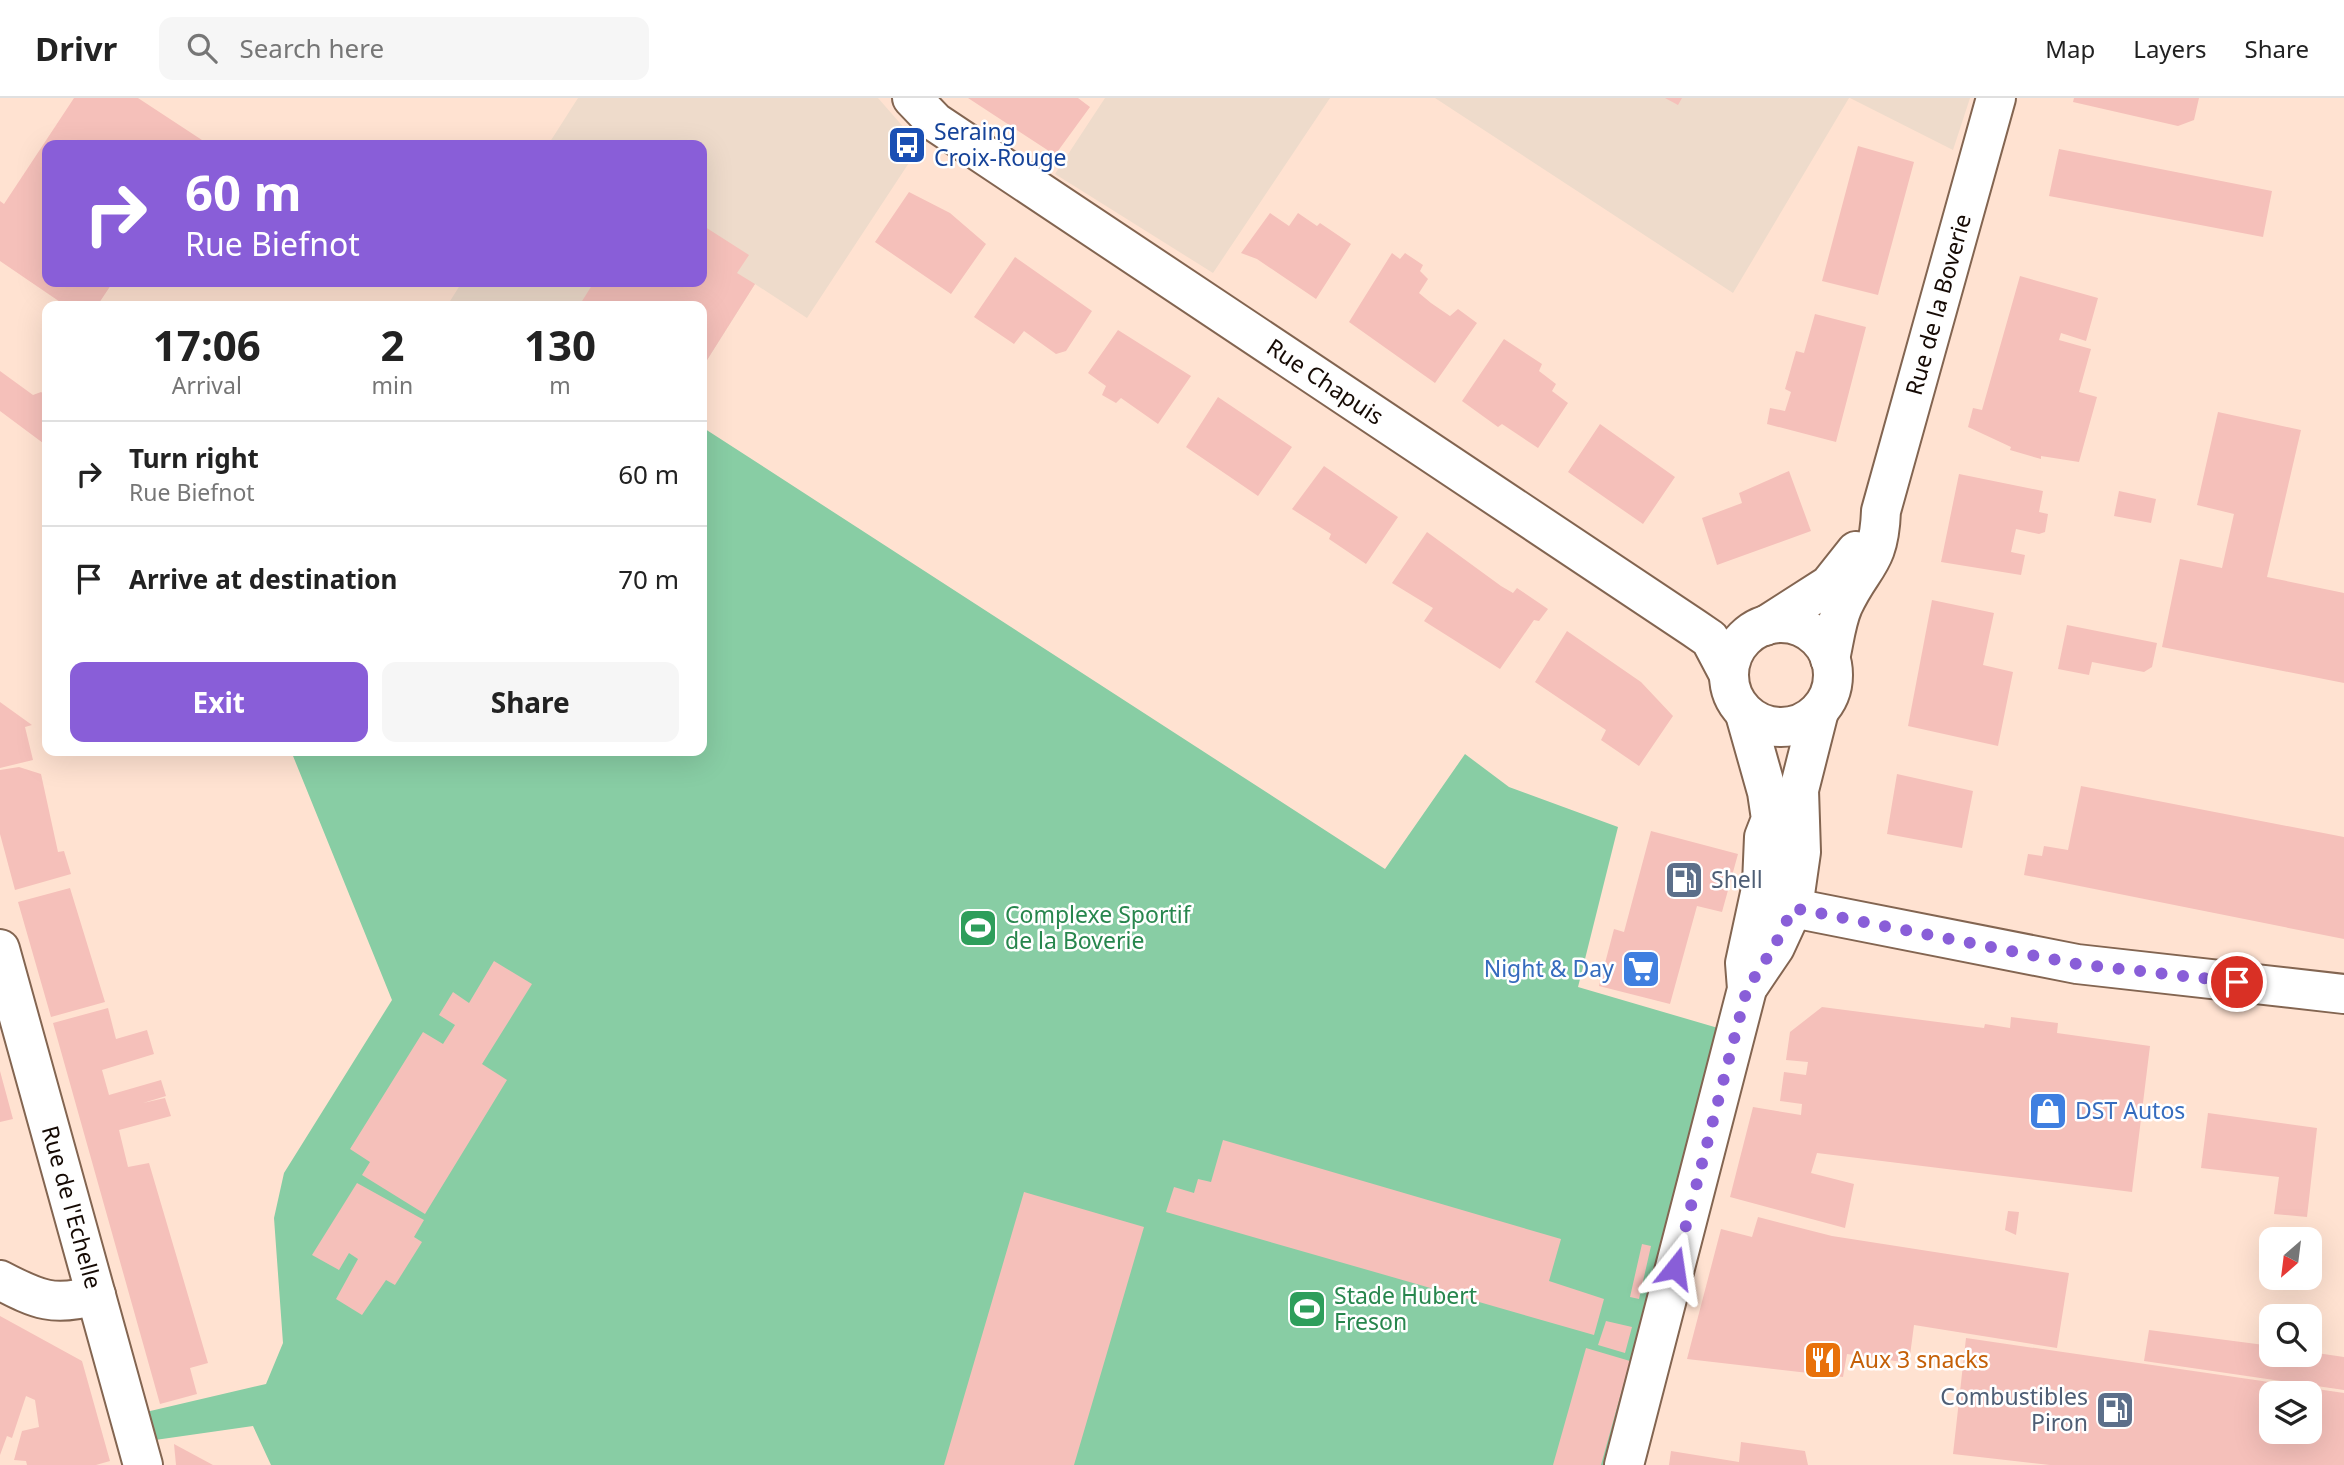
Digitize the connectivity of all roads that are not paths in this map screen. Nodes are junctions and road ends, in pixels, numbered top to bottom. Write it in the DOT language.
graph roads {
  1 [pos="912,98"];
  2 [pos="1996,98"];
  3 [pos="1881,511"];
  4 [pos="1765,626"];
  5 [pos="1830,659"];
  6 [pos="1729,675"];
  7 [pos="1819,711"];
  8 [pos="1745,714"];
  9 [pos="1770,819"];
  10 [pos="1793,908"];
  11 [pos="0,949"];
  12 [pos="1747,989"];
  13 [pos="2344,994"];
  14 [pos="0,1280"];
  15 [pos="96,1295"];
  16 [pos="143,1465"];
  17 [pos="1625,1465"];
  1 -- 6 [label="street, Rue Chapuis"];
  2 -- 3 [label="street, Rue de la Boverie"];
  3 -- 4 [label="street, Rue de la Boverie"];
  3 -- 5 [label="street, Rue de la Boverie"];
  4 -- 5 [label="street"];
  4 -- 6 [label="street"];
  5 -- 7 [label="street"];
  6 -- 8 [label="street"];
  7 -- 8 [label="street"];
  7 -- 10 [label="street"];
  8 -- 9 [label="street"];
  9 -- 10 [label="street"];
  9 -- 12 [label="street"];
  10 -- 12 [label="street"];
  10 -- 13 [label="street"];
  11 -- 15 [label="street, Rue de l'Echelle"];
  12 -- 17 [label="street"];
  14 -- 15 [label="street"];
  15 -- 16 [label="street, Rue de l'Echelle"];
}
